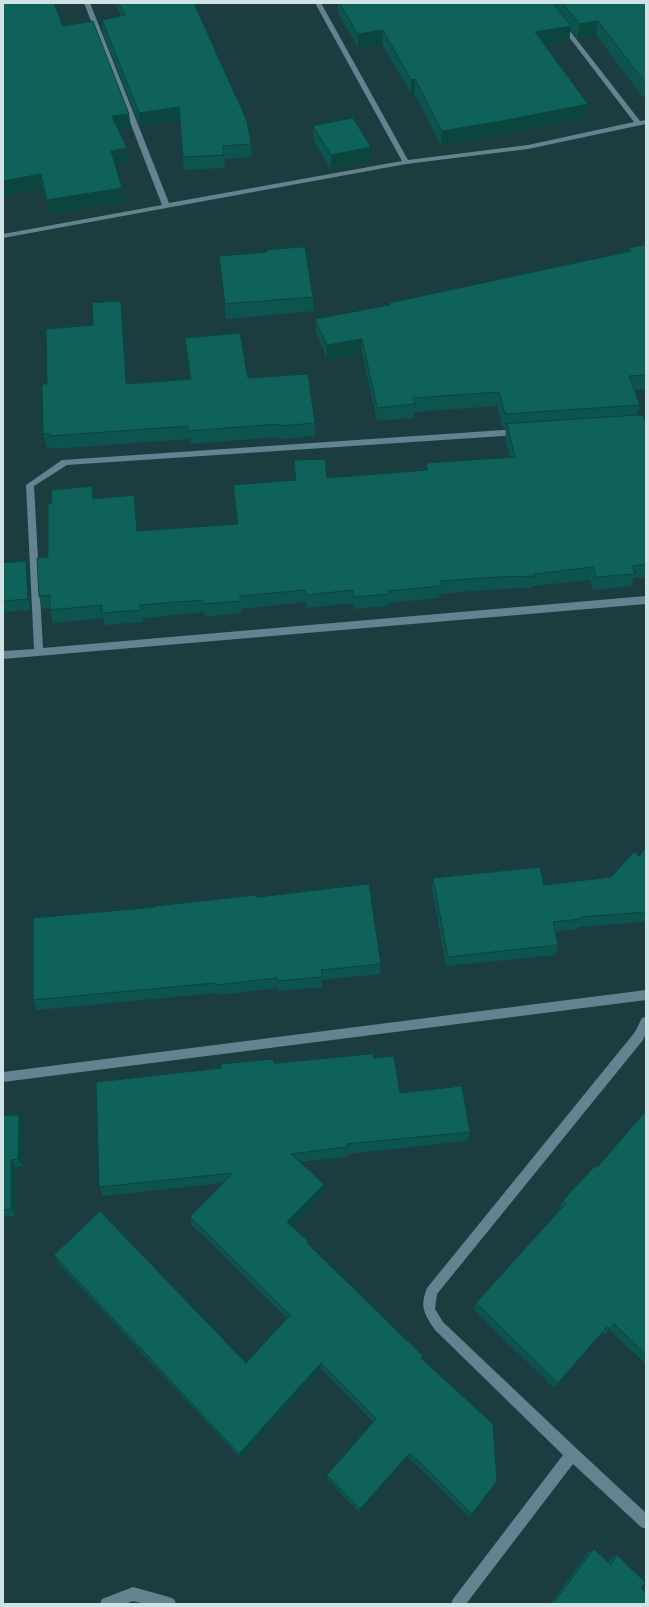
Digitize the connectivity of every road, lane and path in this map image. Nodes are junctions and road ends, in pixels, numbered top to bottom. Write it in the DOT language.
graph roads {
  1 [pos="87,3"];
  2 [pos="318,3"];
  3 [pos="559,20"];
  4 [pos="642,123"];
  5 [pos="406,162"];
  6 [pos="166,206"];
  7 [pos="3,236"];
  8 [pos="526,431"];
  9 [pos="646,600"];
  10 [pos="39,651"];
  11 [pos="3,655"];
  12 [pos="646,994"];
  13 [pos="646,1022"];
  14 [pos="3,1077"];
  15 [pos="572,1454"];
  16 [pos="646,1522"];
  17 [pos="108,1604"];
  18 [pos="169,1604"];
  19 [pos="458,1604"];
  1 -- 6 [label="street"];
  2 -- 5 [label="street"];
  3 -- 4 [label="street"];
  4 -- 5 [label="street"];
  5 -- 6 [label="street"];
  6 -- 7 [label="street"];
  8 -- 10 [label="street"];
  9 -- 10 [label="street"];
  10 -- 11 [label="street"];
  12 -- 14 [label="street"];
  13 -- 15 [label="street"];
  15 -- 16 [label="street"];
  15 -- 19 [label="street"];
  17 -- 18 [label="street"];
}
